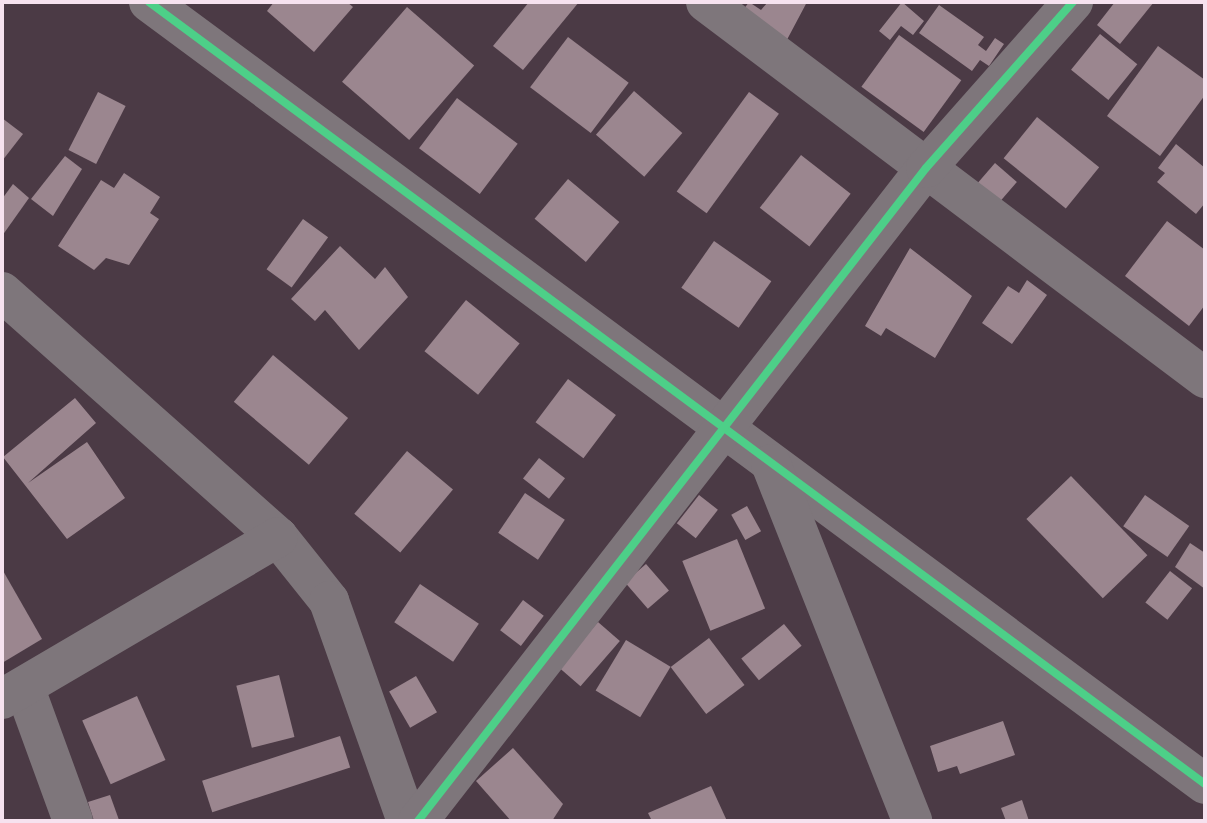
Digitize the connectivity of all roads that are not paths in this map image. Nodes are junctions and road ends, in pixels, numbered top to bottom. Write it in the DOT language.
graph roads {
  1 [pos="149,2"];
  2 [pos="706,2"];
  3 [pos="1073,2"];
  4 [pos="926,168"];
  5 [pos="2,292"];
  6 [pos="1205,378"];
  7 [pos="723,422"];
  8 [pos="770,463"];
  9 [pos="278,537"];
  10 [pos="13,694"];
  11 [pos="1205,784"];
  12 [pos="73,821"];
  13 [pos="407,821"];
  14 [pos="418,821"];
  15 [pos="912,821"];
  1 -- 7 [label="street"];
  2 -- 4 [label="street"];
  3 -- 4 [label="street"];
  4 -- 6 [label="street"];
  4 -- 7 [label="street"];
  5 -- 9 [label="street"];
  7 -- 8 [label="street"];
  7 -- 14 [label="street"];
  8 -- 11 [label="street"];
  8 -- 15 [label="street"];
  9 -- 10 [label="street"];
  9 -- 13 [label="street"];
  10 -- 12 [label="street"];
}
